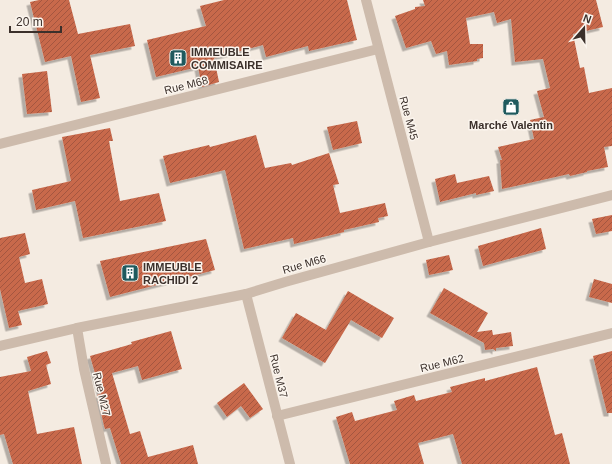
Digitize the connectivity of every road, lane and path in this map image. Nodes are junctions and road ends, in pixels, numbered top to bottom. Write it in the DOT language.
graph roads {
  1 [pos="366,0"];
  2 [pos="378,49"];
  3 [pos="0,144"];
  4 [pos="612,194"];
  5 [pos="428,242"];
  6 [pos="246,294"];
  7 [pos="77,328"];
  8 [pos="612,333"];
  9 [pos="0,346"];
  10 [pos="277,416"];
  11 [pos="106,464"];
  12 [pos="290,464"];
  1 -- 2 [label="street, Rue M45"];
  2 -- 3 [label="street, Rue M68"];
  2 -- 5 [label="street, Rue M45"];
  4 -- 5 [label="street, Rue M66"];
  5 -- 6 [label="street, Rue M66"];
  6 -- 7 [label="street, Rue M66"];
  6 -- 10 [label="street, Rue M37"];
  7 -- 9 [label="street, Rue M66"];
  7 -- 11 [label="street, Rue M27"];
  8 -- 10 [label="street, Rue M62"];
  10 -- 12 [label="street, Rue M37"];
}
